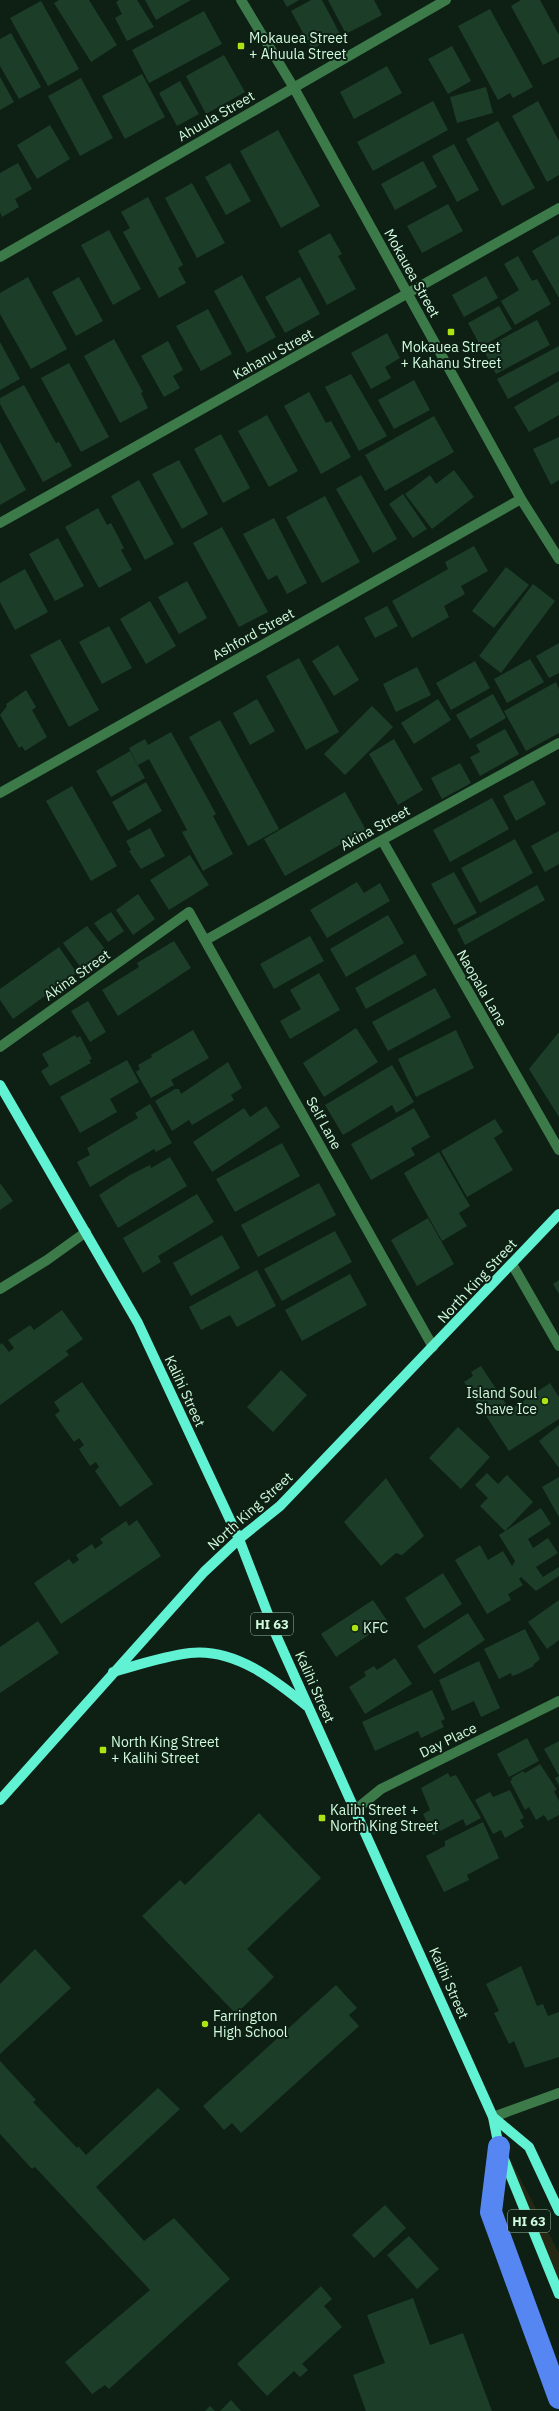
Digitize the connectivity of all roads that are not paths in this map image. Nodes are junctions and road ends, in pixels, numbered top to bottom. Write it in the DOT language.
graph roads {
  1 [pos="241,0"];
  2 [pos="446,0"];
  3 [pos="294,88"];
  4 [pos="559,208"];
  5 [pos="0,257"];
  6 [pos="407,294"];
  7 [pos="521,499"];
  8 [pos="0,523"];
  9 [pos="559,559"];
  10 [pos="559,743"];
  11 [pos="0,793"];
  12 [pos="382,840"];
  13 [pos="189,912"];
  14 [pos="206,940"];
  15 [pos="0,1047"];
  16 [pos="0,1085"];
  17 [pos="559,1150"];
  18 [pos="559,1214"];
  19 [pos="86,1232"];
  20 [pos="512,1264"];
  21 [pos="0,1289"];
  22 [pos="559,1346"];
  23 [pos="434,1347"];
  24 [pos="240,1539"];
  25 [pos="113,1672"];
  26 [pos="559,1701"];
  27 [pos="309,1708"];
  28 [pos="0,1800"];
  29 [pos="354,1812"];
  30 [pos="559,2093"];
  31 [pos="493,2117"];
  32 [pos="499,2147"];
  33 [pos="559,2211"];
  34 [pos="559,2294"];
  35 [pos="559,2398"];
  1 -- 3 [label="street, Mokauea Street"];
  2 -- 3 [label="street, Ahuula Street"];
  3 -- 5 [label="street, Ahuula Street"];
  3 -- 6 [label="street, Mokauea Street"];
  4 -- 6 [label="street, Kahanu Street"];
  6 -- 7 [label="street, Mokauea Street"];
  6 -- 8 [label="street, Kahanu Street"];
  7 -- 9 [label="street, Mokauea Street"];
  7 -- 11 [label="street, Ashford Street"];
  10 -- 12 [label="street, Akina Street"];
  12 -- 14 [label="street, Akina Street"];
  12 -- 17 [label="street, Naopala Lane"];
  13 -- 14 [label="street, Self Lane"];
  13 -- 15 [label="street, Akina Street"];
  14 -- 23 [label="street, Self Lane"];
  16 -- 19 [label="main road, Kalihi Street / HI 63"];
  18 -- 20 [label="main road, North King Street"];
  19 -- 21 [label="street"];
  19 -- 24 [label="main road, Kalihi Street / HI 63"];
  20 -- 22 [label="street"];
  20 -- 23 [label="main road, North King Street"];
  23 -- 24 [label="main road, North King Street"];
  24 -- 25 [label="main road, North King Street"];
  24 -- 27 [label="main road, Kalihi Street / HI 63"];
  25 -- 27 [label="main road"];
  25 -- 28 [label="main road, North King Street"];
  26 -- 29 [label="street, Day Place"];
  27 -- 29 [label="main road, Kalihi Street / HI 63"];
  29 -- 31 [label="main road, Kalihi Street / HI 63"];
  30 -- 31 [label="street"];
  31 -- 32 [label="main road, HI 63"];
  31 -- 33 [label="main road, HI 63"];
  32 -- 34 [label="main road, HI 63"];
  32 -- 35 [label="highway"];
}
